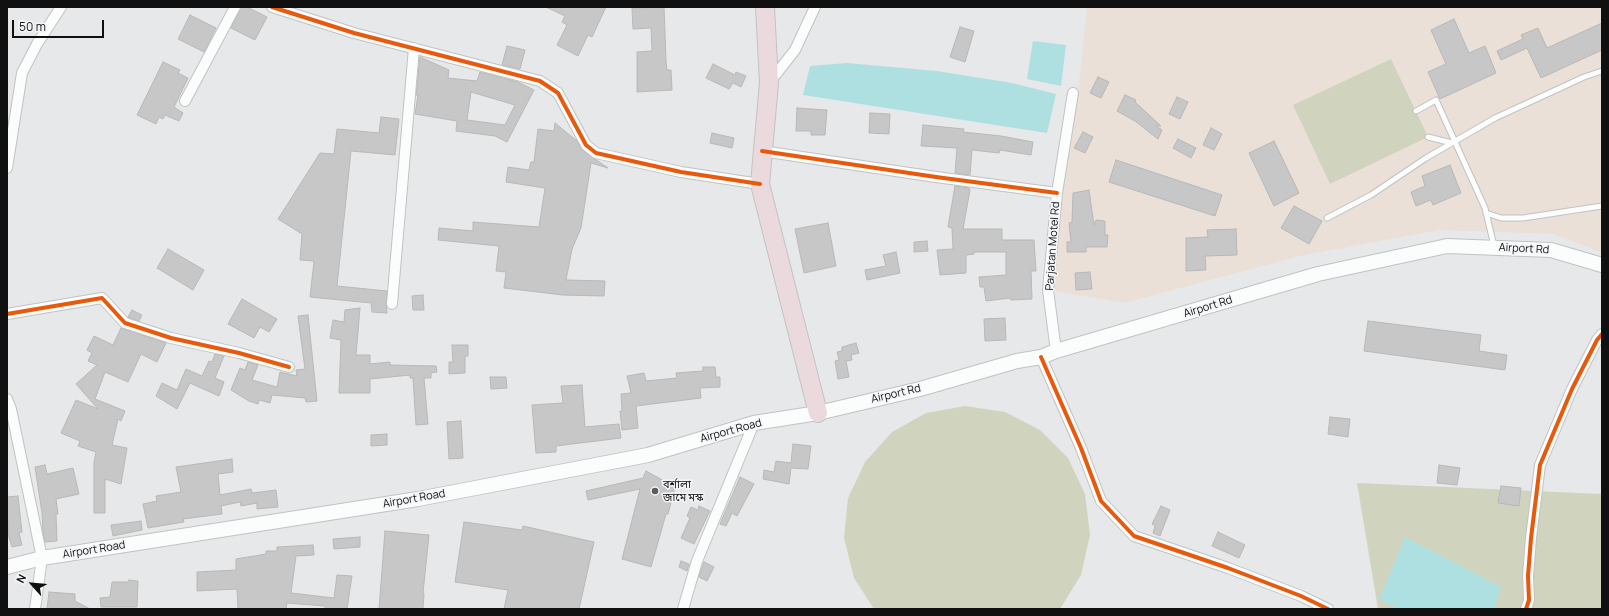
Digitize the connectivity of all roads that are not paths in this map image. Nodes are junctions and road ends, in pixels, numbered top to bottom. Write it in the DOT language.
graph roads {
  1 [pos="61,7"];
  2 [pos="235,7"];
  3 [pos="272,7"];
  4 [pos="765,7"];
  5 [pos="815,7"];
  6 [pos="414,48"];
  7 [pos="1602,71"];
  8 [pos="769,83"];
  9 [pos="1073,93"];
  10 [pos="185,101"];
  11 [pos="1416,111"];
  12 [pos="1428,137"];
  13 [pos="1454,142"];
  14 [pos="762,151"];
  15 [pos="7,168"];
  16 [pos="760,184"];
  17 [pos="1057,192"];
  18 [pos="1602,206"];
  19 [pos="1486,213"];
  20 [pos="1327,218"];
  21 [pos="1494,248"];
  22 [pos="1602,265"];
  23 [pos="392,304"];
  24 [pos="7,314"];
  25 [pos="1602,334"];
  26 [pos="1056,351"];
  27 [pos="1041,358"];
  28 [pos="289,367"];
  29 [pos="7,398"];
  30 [pos="818,413"];
  31 [pos="754,423"];
  32 [pos="42,558"];
  33 [pos="7,567"];
  34 [pos="35,609"];
  35 [pos="683,609"];
  36 [pos="1328,609"];
  37 [pos="1526,609"];
  1 -- 15 [label="street"];
  2 -- 10 [label="street"];
  3 -- 6 [label="street"];
  4 -- 8 [label="highway"];
  5 -- 8 [label="street"];
  6 -- 16 [label="street"];
  6 -- 23 [label="street"];
  7 -- 13 [label="lane"];
  8 -- 14 [label="highway"];
  9 -- 17 [label="street, Parjatan Motel Rd"];
  11 -- 13 [label="lane"];
  12 -- 13 [label="lane"];
  13 -- 19 [label="lane"];
  13 -- 20 [label="lane"];
  14 -- 16 [label="highway"];
  14 -- 17 [label="street"];
  16 -- 30 [label="highway"];
  17 -- 26 [label="street, Parjatan Motel Rd"];
  18 -- 19 [label="lane"];
  19 -- 21 [label="lane"];
  21 -- 22 [label="main road, Airport Rd"];
  21 -- 26 [label="main road, Airport Rd"];
  24 -- 28 [label="street"];
  25 -- 37 [label="street"];
  26 -- 27 [label="main road, Airport Rd"];
  27 -- 30 [label="main road, Airport Rd"];
  27 -- 36 [label="street"];
  29 -- 32 [label="street"];
  30 -- 31 [label="main road, Airport Road"];
  31 -- 32 [label="main road, Airport Road"];
  31 -- 35 [label="street"];
  32 -- 33 [label="main road, Airport Road"];
  32 -- 34 [label="street"];
}
